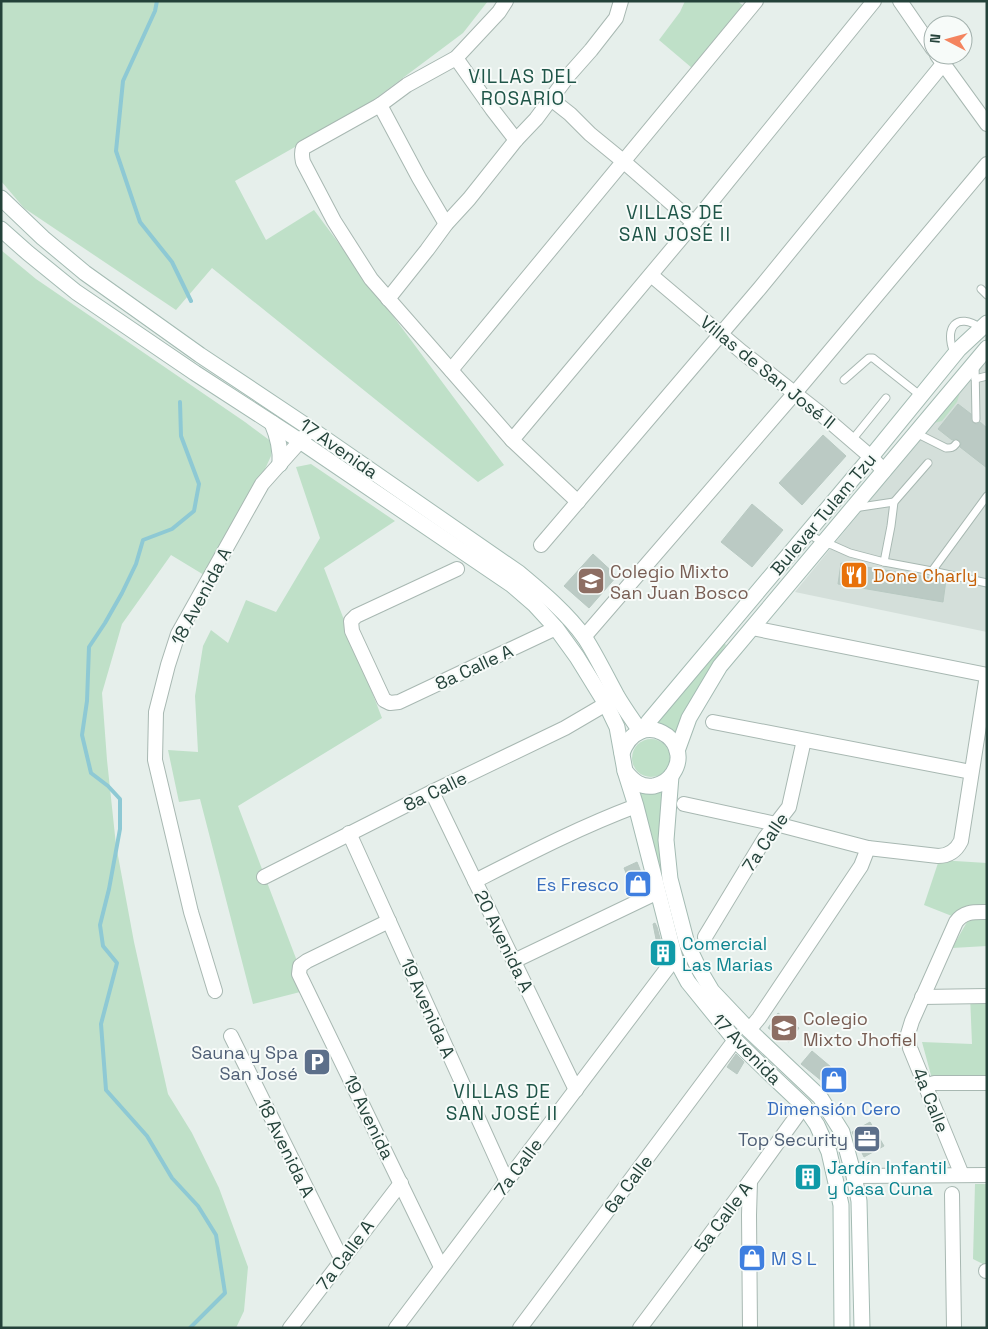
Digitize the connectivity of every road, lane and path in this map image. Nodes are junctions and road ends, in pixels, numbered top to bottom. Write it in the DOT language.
graph roads {
  1 [pos="506,1"];
  2 [pos="621,1"];
  3 [pos="756,1"];
  4 [pos="874,1"];
  5 [pos="900,1"];
  6 [pos="923,34"];
  7 [pos="456,58"];
  8 [pos="935,65"];
  9 [pos="944,65"];
  10 [pos="551,99"];
  11 [pos="380,105"];
  12 [pos="987,124"];
  13 [pos="516,140"];
  14 [pos="623,161"];
  15 [pos="987,164"];
  16 [pos="1,198"];
  17 [pos="694,223"];
  18 [pos="446,224"];
  19 [pos="1,229"];
  20 [pos="650,274"];
  21 [pos="981,289"];
  22 [pos="987,296"];
  23 [pos="388,299"];
  24 [pos="984,326"];
  25 [pos="721,334"];
  26 [pos="987,348"];
  27 [pos="975,361"];
  28 [pos="451,370"];
  29 [pos="987,376"];
  30 [pos="975,379"];
  31 [pos="844,380"];
  32 [pos="794,394"];
  33 [pos="921,396"];
  34 [pos="886,398"];
  35 [pos="902,418"];
  36 [pos="976,419"];
  37 [pos="272,423"];
  38 [pos="311,429"];
  39 [pos="916,432"];
  40 [pos="512,440"];
  41 [pos="852,440"];
  42 [pos="300,441"];
  43 [pos="956,444"];
  44 [pos="871,457"];
  45 [pos="928,463"];
  46 [pos="280,464"];
  47 [pos="884,471"];
  48 [pos="987,496"];
  49 [pos="578,502"];
  50 [pos="894,502"];
  51 [pos="853,508"];
  52 [pos="807,533"];
  53 [pos="824,543"];
  54 [pos="541,545"];
  55 [pos="884,562"];
  56 [pos="458,569"];
  57 [pos="932,571"];
  58 [pos="987,583"];
  59 [pos="556,628"];
  60 [pos="752,628"];
  61 [pos="584,637"];
  62 [pos="987,675"];
  63 [pos="606,704"];
  64 [pos="713,722"];
  65 [pos="641,731"];
  66 [pos="804,740"];
  67 [pos="677,751"];
  68 [pos="622,753"];
  69 [pos="625,771"];
  70 [pos="971,772"];
  71 [pos="671,776"];
  72 [pos="432,792"];
  73 [pos="684,804"];
  74 [pos="636,806"];
  75 [pos="776,824"];
  76 [pos="349,834"];
  77 [pos="868,848"];
  78 [pos="264,877"];
  79 [pos="475,881"];
  80 [pos="658,892"];
  81 [pos="987,912"];
  82 [pos="388,921"];
  83 [pos="705,937"];
  84 [pos="675,958"];
  85 [pos="514,961"];
  86 [pos="215,991"];
  87 [pos="987,996"];
  88 [pos="922,997"];
  89 [pos="749,1030"];
  90 [pos="231,1036"];
  91 [pos="735,1040"];
  92 [pos="987,1083"];
  93 [pos="926,1086"];
  94 [pos="576,1090"];
  95 [pos="804,1106"];
  96 [pos="962,1175"];
  97 [pos="987,1175"];
  98 [pos="854,1176"];
  99 [pos="750,1181"];
  100 [pos="507,1182"];
  101 [pos="401,1183"];
  102 [pos="952,1194"];
  103 [pos="342,1260"];
  104 [pos="441,1267"];
  105 [pos="748,1325"];
  106 [pos="290,1328"];
  107 [pos="396,1328"];
  108 [pos="520,1328"];
  109 [pos="640,1328"];
  110 [pos="842,1328"];
  111 [pos="862,1328"];
  112 [pos="954,1328"];
  1 -- 7 [label="street"];
  2 -- 10 [label="street"];
  3 -- 14 [label="street"];
  4 -- 17 [label="street"];
  5 -- 6 [label="street"];
  7 -- 11 [label="street"];
  7 -- 13 [label="street"];
  8 -- 25 [label="street"];
  9 -- 12 [label="street"];
  10 -- 13 [label="street"];
  10 -- 14 [label="street"];
  11 -- 18 [label="street"];
  11 -- 23 [label="street"];
  13 -- 18 [label="street"];
  14 -- 17 [label="street"];
  14 -- 28 [label="street"];
  15 -- 32 [label="street"];
  16 -- 38 [label="main road, 17 Avenida"];
  17 -- 20 [label="street"];
  18 -- 23 [label="street"];
  19 -- 37 [label="main road, 17 Avenida"];
  20 -- 25 [label="street, Villas de San José II"];
  20 -- 40 [label="street"];
  21 -- 22 [label="lane"];
  23 -- 28 [label="street"];
  24 -- 33 [label="main road, Bulevar Tulam Tzu"];
  25 -- 32 [label="street, Villas de San José II"];
  25 -- 49 [label="street"];
  26 -- 27 [label="main road, Bulevar Tulam Tzu"];
  27 -- 30 [label="lane"];
  27 -- 39 [label="main road, Bulevar Tulam Tzu"];
  28 -- 40 [label="street"];
  29 -- 30 [label="lane"];
  30 -- 36 [label="lane"];
  31 -- 33 [label="lane"];
  32 -- 41 [label="street, Villas de San José II"];
  32 -- 61 [label="street"];
  33 -- 35 [label="main road, Bulevar Tulam Tzu"];
  34 -- 41 [label="lane"];
  35 -- 39 [label="main road"];
  35 -- 44 [label="main road, Bulevar Tulam Tzu"];
  37 -- 42 [label="main road, 17 Avenida"];
  37 -- 46 [label="main road"];
  38 -- 42 [label="street, 18 Avenida A"];
  38 -- 61 [label="main road, 17 Avenida"];
  39 -- 43 [label="lane"];
  39 -- 47 [label="main road, Bulevar Tulam Tzu"];
  40 -- 49 [label="street"];
  41 -- 44 [label="street, Villas de San José II"];
  42 -- 46 [label="street, 18 Avenida A"];
  42 -- 59 [label="main road, 17 Avenida"];
  44 -- 47 [label="street, Villas de San José II"];
  44 -- 52 [label="main road, Bulevar Tulam Tzu"];
  45 -- 50 [label="lane"];
  46 -- 86 [label="street, 18 Avenida A"];
  47 -- 51 [label="main road, Bulevar Tulam Tzu"];
  48 -- 57 [label="lane"];
  49 -- 54 [label="street"];
  50 -- 51 [label="lane"];
  50 -- 55 [label="lane"];
  51 -- 53 [label="main road, Bulevar Tulam Tzu"];
  52 -- 53 [label="lane"];
  52 -- 65 [label="main road, Bulevar Tulam Tzu"];
  53 -- 55 [label="lane"];
  53 -- 60 [label="main road, Bulevar Tulam Tzu"];
  55 -- 57 [label="lane"];
  56 -- 59 [label="street, 8a Calle A"];
  57 -- 58 [label="lane"];
  59 -- 63 [label="main road, 17 Avenida"];
  60 -- 62 [label="street"];
  60 -- 67 [label="main road, Bulevar Tulam Tzu"];
  61 -- 65 [label="main road, 17 Avenida"];
  62 -- 70 [label="street"];
  63 -- 68 [label="main road, 17 Avenida"];
  63 -- 72 [label="street, 8a Calle"];
  64 -- 66 [label="street"];
  65 -- 67 [label="main road"];
  65 -- 68 [label="main road"];
  66 -- 70 [label="street"];
  66 -- 75 [label="street, 7a Calle"];
  67 -- 71 [label="main road"];
  68 -- 69 [label="main road"];
  69 -- 71 [label="main road"];
  69 -- 74 [label="main road, 17 Avenida"];
  70 -- 77 [label="street"];
  71 -- 89 [label="main road, 17 Avenida"];
  72 -- 76 [label="street, 8a Calle"];
  72 -- 79 [label="street, 20 Avenida A"];
  73 -- 75 [label="street"];
  74 -- 79 [label="street"];
  74 -- 80 [label="main road, 17 Avenida"];
  75 -- 77 [label="street"];
  75 -- 83 [label="street, 7a Calle"];
  76 -- 78 [label="street, 8a Calle"];
  76 -- 82 [label="street, 19 Avenida A"];
  77 -- 89 [label="street"];
  79 -- 85 [label="street, 20 Avenida A"];
  80 -- 84 [label="main road, 17 Avenida"];
  80 -- 85 [label="street"];
  81 -- 88 [label="street, 4a Calle"];
  82 -- 100 [label="street, 19 Avenida A"];
  82 -- 101 [label="street, 19 Avenida"];
  84 -- 91 [label="main road, 17 Avenida"];
  84 -- 94 [label="street, 7a Calle"];
  85 -- 94 [label="street, 20 Avenida A"];
  87 -- 88 [label="street"];
  88 -- 93 [label="street, 4a Calle"];
  89 -- 98 [label="main road, 17 Avenida"];
  90 -- 103 [label="street, 18 Avenida A"];
  91 -- 95 [label="main road, 17 Avenida"];
  91 -- 108 [label="street, 6a Calle"];
  92 -- 93 [label="street"];
  93 -- 96 [label="street, 4a Calle"];
  94 -- 100 [label="street, 7a Calle"];
  95 -- 99 [label="street, 5a Calle A"];
  95 -- 110 [label="main road, 17 Avenida"];
  96 -- 97 [label="street"];
  96 -- 98 [label="street"];
  98 -- 111 [label="main road, 17 Avenida"];
  99 -- 105 [label="street"];
  99 -- 109 [label="street, 5a Calle A"];
  100 -- 104 [label="street, 7a Calle"];
  101 -- 103 [label="street, 7a Calle A"];
  101 -- 104 [label="street, 19 Avenida"];
  102 -- 112 [label="street"];
  103 -- 106 [label="street, 7a Calle A"];
  104 -- 107 [label="street, 7a Calle"];
}
